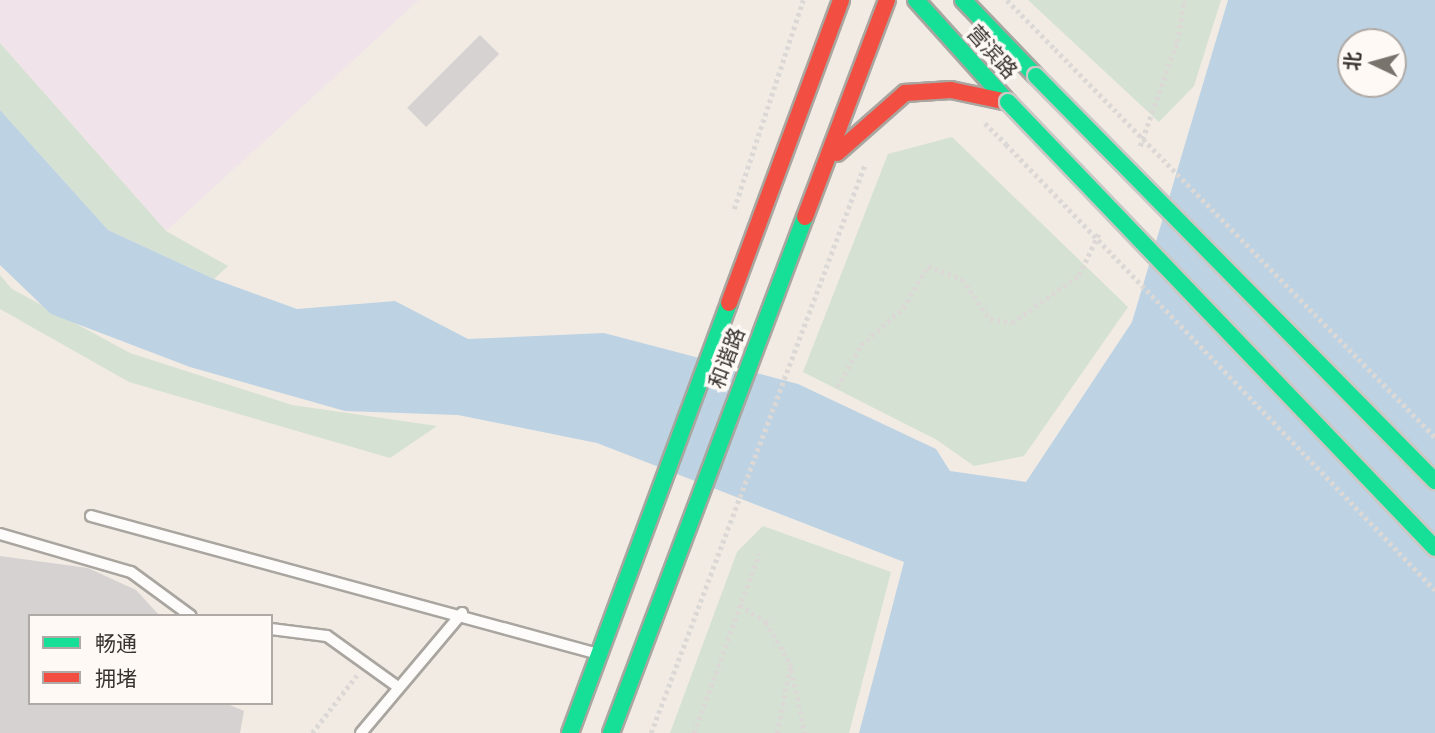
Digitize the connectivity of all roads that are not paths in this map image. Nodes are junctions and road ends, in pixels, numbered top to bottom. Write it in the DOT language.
graph roads {
  1 [pos="841,0"];
  2 [pos="887,0"];
  3 [pos="916,0"];
  4 [pos="962,0"];
  5 [pos="1007,102"];
  6 [pos="823,171"];
  7 [pos="1435,481"];
  8 [pos="91,516"];
  9 [pos="0,534"];
  10 [pos="1435,548"];
  11 [pos="462,613"];
  12 [pos="188,614"];
  13 [pos="273,629"];
  14 [pos="599,654"];
  15 [pos="397,687"];
  16 [pos="361,733"];
  17 [pos="570,733"];
  18 [pos="611,733"];
  1 -- 14 [label="main road, 和谐路"];
  2 -- 6 [label="main road, 和谐路"];
  3 -- 5 [label="main road, 营滨路"];
  4 -- 7 [label="main road, 营滨路, bridge"];
  5 -- 6 [label="main road"];
  5 -- 10 [label="main road, 营滨路, bridge"];
  6 -- 18 [label="main road, 和谐路"];
  8 -- 11 [label="lane"];
  9 -- 12 [label="lane"];
  11 -- 14 [label="lane"];
  11 -- 15 [label="lane"];
  13 -- 15 [label="lane"];
  14 -- 17 [label="main road, 和谐路"];
  15 -- 16 [label="lane"];
}
